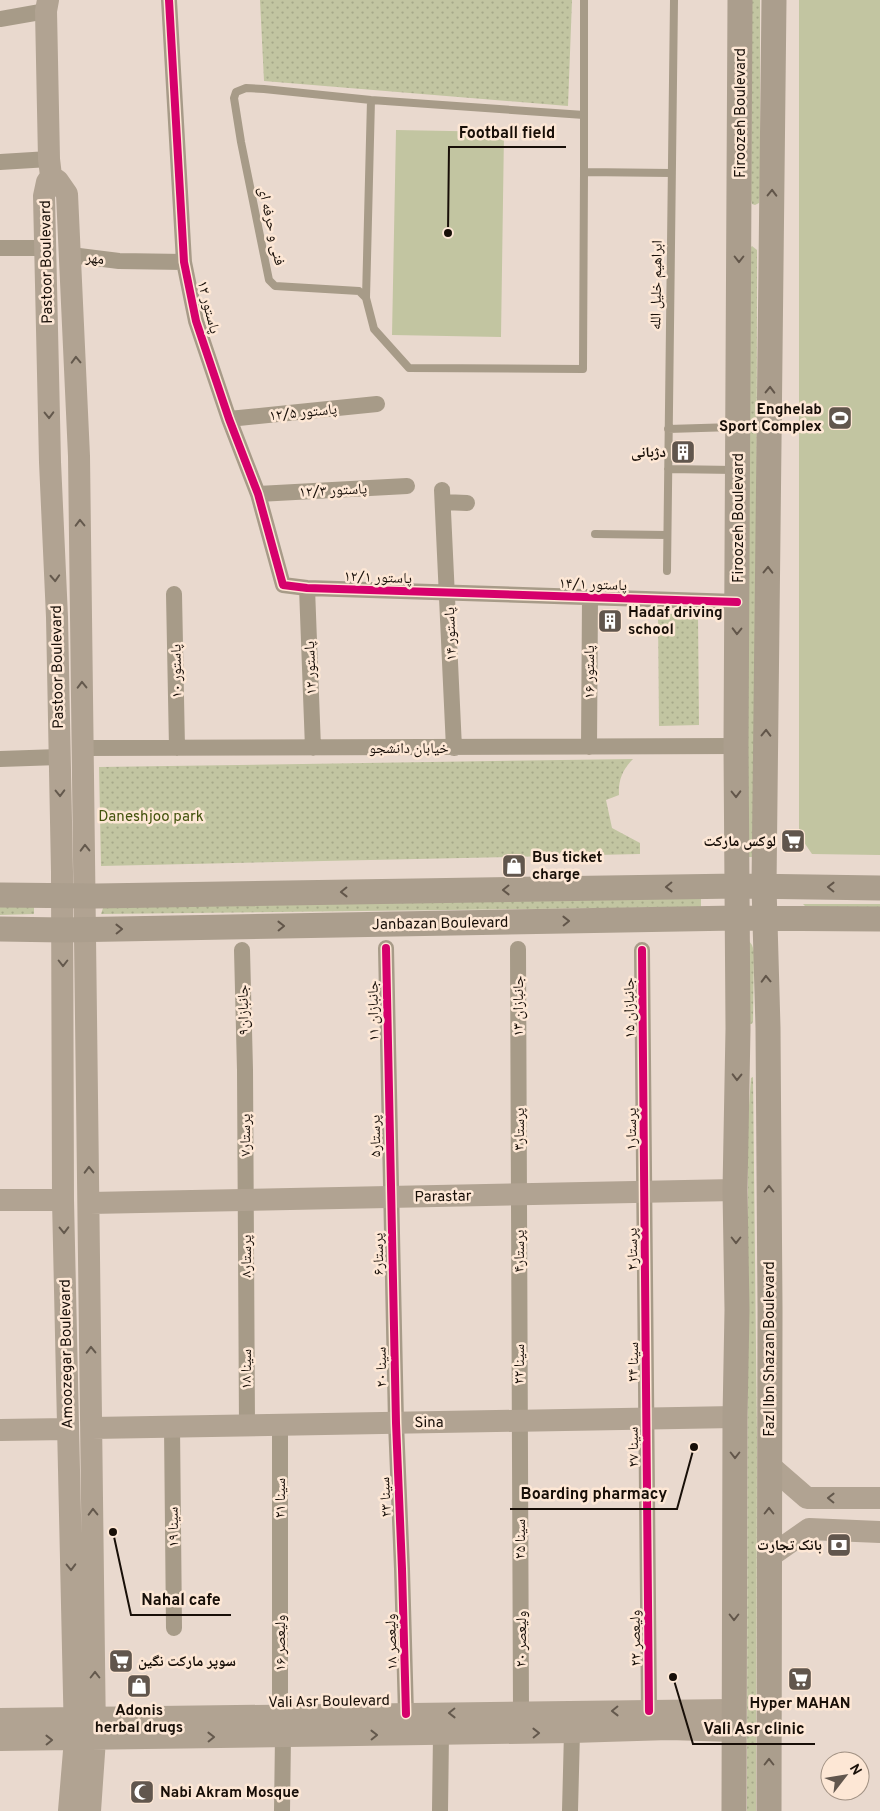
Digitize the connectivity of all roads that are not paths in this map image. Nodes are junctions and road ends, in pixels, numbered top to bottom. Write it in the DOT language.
graph roads {
  1 [pos="169,0"];
  2 [pos="584,0"];
  3 [pos="674,0"];
  4 [pos="740,0"];
  5 [pos="774,0"];
  6 [pos="47,6"];
  7 [pos="0,19"];
  8 [pos="371,100"];
  9 [pos="584,115"];
  10 [pos="0,162"];
  11 [pos="50,167"];
  12 [pos="584,172"];
  13 [pos="671,173"];
  14 [pos="772,228"];
  15 [pos="739,229"];
  16 [pos="0,248"];
  17 [pos="45,248"];
  18 [pos="71,255"];
  19 [pos="184,262"];
  20 [pos="366,298"];
  21 [pos="377,404"];
  22 [pos="229,419"];
  23 [pos="738,427"];
  24 [pos="668,428"];
  25 [pos="668,469"];
  26 [pos="738,470"];
  27 [pos="407,486"];
  28 [pos="258,494"];
  29 [pos="467,503"];
  30 [pos="595,534"];
  31 [pos="667,535"];
  32 [pos="667,571"];
  33 [pos="307,588"];
  34 [pos="448,592"];
  35 [pos="174,594"];
  36 [pos="590,597"];
  37 [pos="737,602"];
  38 [pos="57,617"];
  39 [pos="81,617"];
  40 [pos="736,746"];
  41 [pos="589,747"];
  42 [pos="83,748"];
  43 [pos="177,748"];
  44 [pos="313,748"];
  45 [pos="454,748"];
  46 [pos="59,757"];
  47 [pos="0,759"];
  48 [pos="738,886"];
  49 [pos="764,886"];
  50 [pos="880,888"];
  51 [pos="0,896"];
  52 [pos="74,896"];
  53 [pos="737,918"];
  54 [pos="765,918"];
  55 [pos="880,919"];
  56 [pos="0,929"];
  57 [pos="74,930"];
  58 [pos="386,948"];
  59 [pos="518,949"];
  60 [pos="242,950"];
  61 [pos="642,950"];
  62 [pos="738,1028"];
  63 [pos="768,1028"];
  64 [pos="518,1064"];
  65 [pos="644,1065"];
  66 [pos="245,1070"];
  67 [pos="388,1074"];
  68 [pos="736,1190"];
  69 [pos="645,1192"];
  70 [pos="519,1194"];
  71 [pos="390,1197"];
  72 [pos="0,1200"];
  73 [pos="63,1200"];
  74 [pos="246,1200"];
  75 [pos="90,1203"];
  76 [pos="646,1305"];
  77 [pos="519,1308"];
  78 [pos="393,1310"];
  79 [pos="246,1313"];
  80 [pos="735,1417"];
  81 [pos="647,1418"];
  82 [pos="520,1421"];
  83 [pos="396,1423"];
  84 [pos="280,1425"];
  85 [pos="247,1426"];
  86 [pos="172,1427"];
  87 [pos="92,1428"];
  88 [pos="67,1429"];
  89 [pos="0,1430"];
  90 [pos="769,1465"];
  91 [pos="880,1498"];
  92 [pos="880,1532"];
  93 [pos="770,1557"];
  94 [pos="648,1564"];
  95 [pos="520,1566"];
  96 [pos="280,1570"];
  97 [pos="402,1570"];
  98 [pos="174,1628"];
  99 [pos="84,1646"];
  100 [pos="521,1712"];
  101 [pos="406,1714"];
  102 [pos="662,1717"];
  103 [pos="0,1719"];
  104 [pos="733,1720"];
  105 [pos="282,1726"];
  106 [pos="85,1729"];
  107 [pos="572,1732"];
  108 [pos="441,1734"];
  109 [pos="0,1740"];
  110 [pos="68,1811"];
  111 [pos="90,1811"];
  112 [pos="282,1811"];
  113 [pos="440,1811"];
  114 [pos="570,1811"];
  115 [pos="734,1811"];
  116 [pos="769,1811"];
  1 -- 19 [label="street, ۱۲ پاستور"];
  2 -- 9 [label="lane"];
  3 -- 13 [label="lane, ابراهیم خلیل الله"];
  4 -- 15 [label="main road, Firoozeh Boulevard"];
  14 -- 5 [label="main road, Firoozeh Boulevard, one-way"];
  6 -- 7 [label="street"];
  6 -- 11 [label="main road"];
  8 -- 9 [label="lane, فنی و حرفه ای"];
  8 -- 20 [label="lane"];
  8 -- 20 [label="lane, فنی و حرفه ای"];
  9 -- 12 [label="lane"];
  10 -- 11 [label="street"];
  11 -- 17 [label="main road, Pastoor Boulevard"];
  11 -- 18 [label="main road, Pastoor Boulevard"];
  12 -- 13 [label="lane"];
  12 -- 20 [label="lane"];
  13 -- 24 [label="lane, ابراهیم خلیل الله"];
  14 -- 15 [label="main road"];
  49 -- 14 [label="main road, Firoozeh Boulevard, one-way"];
  15 -- 23 [label="main road, Firoozeh Boulevard, one-way"];
  16 -- 17 [label="street"];
  17 -- 38 [label="main road, Pastoor Boulevard, one-way"];
  18 -- 19 [label="street, مهر"];
  39 -- 18 [label="main road, Pastoor Boulevard, one-way"];
  19 -- 22 [label="street, ۱۲ پاستور"];
  21 -- 22 [label="street, پاستور ۱۲/۵"];
  22 -- 28 [label="street, ۱۲ پاستور"];
  23 -- 24 [label="lane"];
  23 -- 26 [label="main road, Firoozeh Boulevard"];
  24 -- 25 [label="lane, ابراهیم خلیل الله"];
  25 -- 26 [label="lane"];
  25 -- 31 [label="lane, ابراهیم خلیل الله"];
  26 -- 37 [label="main road, Firoozeh Boulevard"];
  27 -- 28 [label="street, پاستور ۱۲/۳"];
  28 -- 33 [label="street, ۱۲ پاستور"];
  29 -- 34 [label="street, پاستور ۱۴"];
  30 -- 31 [label="lane"];
  31 -- 32 [label="lane, ابراهیم خلیل الله"];
  33 -- 34 [label="street, پاستور ۱۲/۱"];
  33 -- 44 [label="street, پاستور ۱۲"];
  34 -- 36 [label="street, پاستور ۱۴/۱"];
  34 -- 45 [label="street, پاستور ۱۴"];
  35 -- 43 [label="street, پاستور ۱۰"];
  36 -- 37 [label="street, پاستور ۱۴/۱"];
  36 -- 41 [label="street, پاستور ۱۶"];
  37 -- 40 [label="main road, Firoozeh Boulevard, one-way"];
  38 -- 39 [label="main road"];
  38 -- 46 [label="main road, Pastoor Boulevard"];
  42 -- 39 [label="main road, Pastoor Boulevard, one-way"];
  40 -- 41 [label="street, خیابان دانشجو"];
  40 -- 48 [label="main road, Firoozeh Boulevard, one-way"];
  41 -- 45 [label="street, خیابان دانشجو"];
  42 -- 43 [label="street, خیابان دانشجو"];
  52 -- 42 [label="main road, Pastoor Boulevard, one-way"];
  43 -- 44 [label="street, خیابان دانشجو"];
  44 -- 45 [label="street, خیابان دانشجو"];
  46 -- 47 [label="street"];
  46 -- 52 [label="main road, Pastoor Boulevard, one-way"];
  48 -- 49 [label="main road"];
  48 -- 52 [label="main road, one-way"];
  48 -- 53 [label="main road"];
  50 -- 49 [label="main road, one-way"];
  49 -- 54 [label="main road, Fazl Ibn Shazan Boulevard"];
  51 -- 52 [label="main road"];
  52 -- 57 [label="main road, Amoozegar Boulevard"];
  53 -- 54 [label="main road, Janbazan Boulevard"];
  57 -- 53 [label="main road, Janbazan Boulevard, one-way"];
  53 -- 62 [label="main road"];
  54 -- 55 [label="main road, Janbazan Boulevard"];
  63 -- 54 [label="main road, Fazl Ibn Shazan Boulevard, one-way"];
  56 -- 57 [label="main road, Janbazan Boulevard"];
  57 -- 73 [label="main road, Amoozegar Boulevard, one-way"];
  75 -- 57 [label="main road, Amoozegar Boulevard, one-way"];
  58 -- 67 [label="street, جانبازان ۱۱"];
  59 -- 64 [label="street, جانبازان ۱۳"];
  60 -- 66 [label="street, جانبازان۹"];
  61 -- 65 [label="street, جانبازان ۱۵"];
  62 -- 63 [label="main road"];
  62 -- 68 [label="main road, one-way"];
  90 -- 63 [label="main road, Fazl Ibn Shazan Boulevard, one-way"];
  64 -- 70 [label="street, پرستار۳"];
  65 -- 69 [label="street, پرستار۱"];
  66 -- 74 [label="street, پرستار۷"];
  67 -- 71 [label="street, پرستار۵"];
  68 -- 69 [label="main road, Parastar"];
  68 -- 80 [label="main road, one-way"];
  69 -- 70 [label="main road, Parastar"];
  69 -- 76 [label="street, پرستار۲"];
  70 -- 71 [label="main road, Parastar"];
  70 -- 77 [label="street, پرستار۴"];
  71 -- 74 [label="main road, Parastar"];
  71 -- 78 [label="street, پرستار۶"];
  72 -- 73 [label="main road"];
  73 -- 88 [label="main road, Amoozegar Boulevard, one-way"];
  74 -- 75 [label="main road, Parastar"];
  74 -- 79 [label="street, پرستار۸"];
  87 -- 75 [label="main road, Amoozegar Boulevard, one-way"];
  76 -- 81 [label="street, سینا ۲۴"];
  77 -- 82 [label="street, سینا ۲۲"];
  78 -- 83 [label="street, سینا ۲۰"];
  79 -- 85 [label="street, سینا ۱۸"];
  80 -- 81 [label="main road, Sina"];
  80 -- 104 [label="main road, one-way"];
  81 -- 82 [label="main road, Sina"];
  81 -- 94 [label="street, سینا ۲۷"];
  82 -- 83 [label="main road, Sina"];
  82 -- 95 [label="street, سینا ۲۵"];
  83 -- 84 [label="main road, Sina"];
  83 -- 97 [label="street, سینا ۲۳"];
  84 -- 85 [label="main road, Sina"];
  84 -- 96 [label="street, سینا ۲۱"];
  85 -- 86 [label="main road, Sina"];
  86 -- 87 [label="main road, Sina"];
  86 -- 98 [label="street, سینا ۱۹"];
  99 -- 87 [label="main road, Amoozegar Boulevard, one-way"];
  88 -- 89 [label="main road"];
  88 -- 99 [label="main road, Amoozegar Boulevard, one-way"];
  91 -- 90 [label="main road, one-way"];
  93 -- 90 [label="main road, Fazl Ibn Shazan Boulevard, one-way"];
  92 -- 93 [label="main road"];
  116 -- 93 [label="main road, Fazl Ibn Shazan Boulevard, one-way"];
  94 -- 102 [label="street, ولیعصر ۲۲"];
  95 -- 100 [label="street, ولیعصر ۲۰"];
  96 -- 105 [label="street, ولیعصر ۱۶"];
  97 -- 101 [label="street, ولیعصر ۱۸"];
  99 -- 106 [label="main road, Amoozegar Boulevard"];
  100 -- 101 [label="main road, Vali Asr Boulevard, one-way"];
  102 -- 100 [label="main road, Vali Asr Boulevard, one-way"];
  101 -- 105 [label="main road, Vali Asr Boulevard"];
  102 -- 104 [label="main road, Vali Asr Boulevard"];
  102 -- 107 [label="main road, Vali Asr Boulevard"];
  103 -- 106 [label="main road, Vali Asr Boulevard"];
  104 -- 115 [label="main road"];
  105 -- 106 [label="main road, Vali Asr Boulevard"];
  105 -- 108 [label="main road, Vali Asr Boulevard, one-way"];
  105 -- 112 [label="street, ولیعصر ۱۶"];
  109 -- 106 [label="main road, Vali Asr Boulevard, one-way"];
  106 -- 110 [label="main road, Amoozegar Boulevard"];
  106 -- 111 [label="main road, Amoozegar Boulevard"];
  108 -- 107 [label="main road, Vali Asr Boulevard, one-way"];
  107 -- 114 [label="street"];
  108 -- 113 [label="street"];
}
